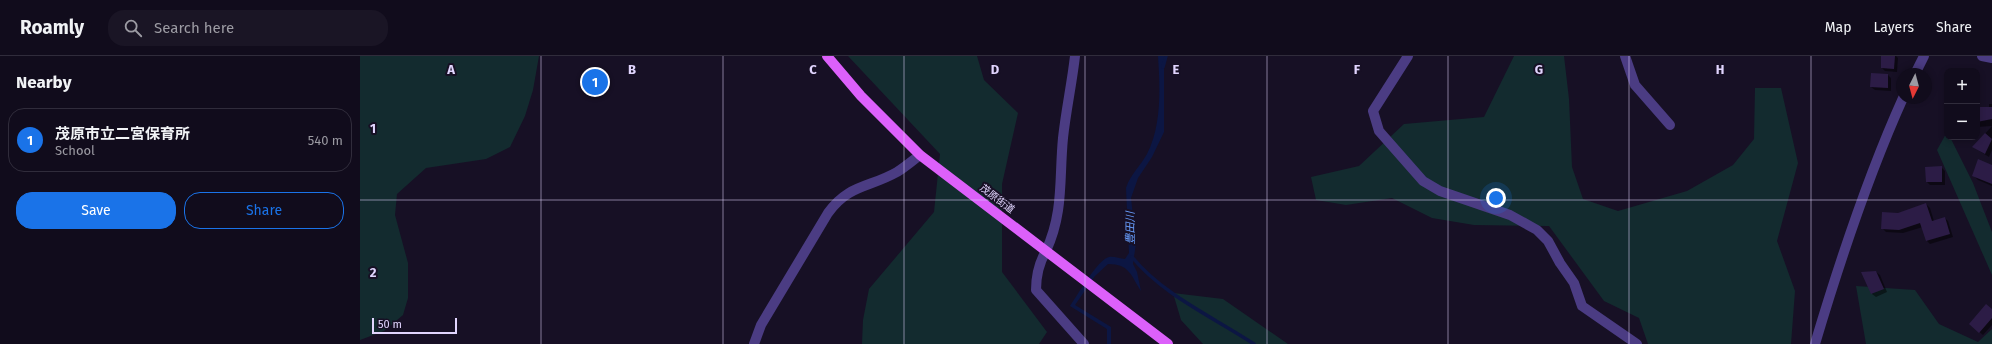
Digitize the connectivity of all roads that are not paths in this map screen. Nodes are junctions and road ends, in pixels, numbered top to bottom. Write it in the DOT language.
graph roads {
  1 [pos="827,56"];
  2 [pos="1075,56"];
  3 [pos="1408,56"];
  4 [pos="1625,56"];
  5 [pos="1924,56"];
  6 [pos="1982,56"];
  7 [pos="1992,58"];
  8 [pos="1918,68"];
  9 [pos="1901,104"];
  10 [pos="1670,125"];
  11 [pos="920,155"];
  12 [pos="1046,252"];
  13 [pos="754,344"];
  14 [pos="1084,344"];
  15 [pos="1168,344"];
  16 [pos="1637,344"];
  17 [pos="1815,344"];
  1 -- 11 [label="main road, 茂原街道"];
  2 -- 12 [label="street"];
  3 -- 16 [label="street"];
  4 -- 10 [label="street"];
  5 -- 8 [label="street"];
  6 -- 7 [label="street"];
  9 -- 17 [label="street"];
  11 -- 12 [label="main road, 茂原街道"];
  11 -- 13 [label="street"];
  12 -- 14 [label="street"];
  12 -- 15 [label="main road, 茂原街道"];
}
